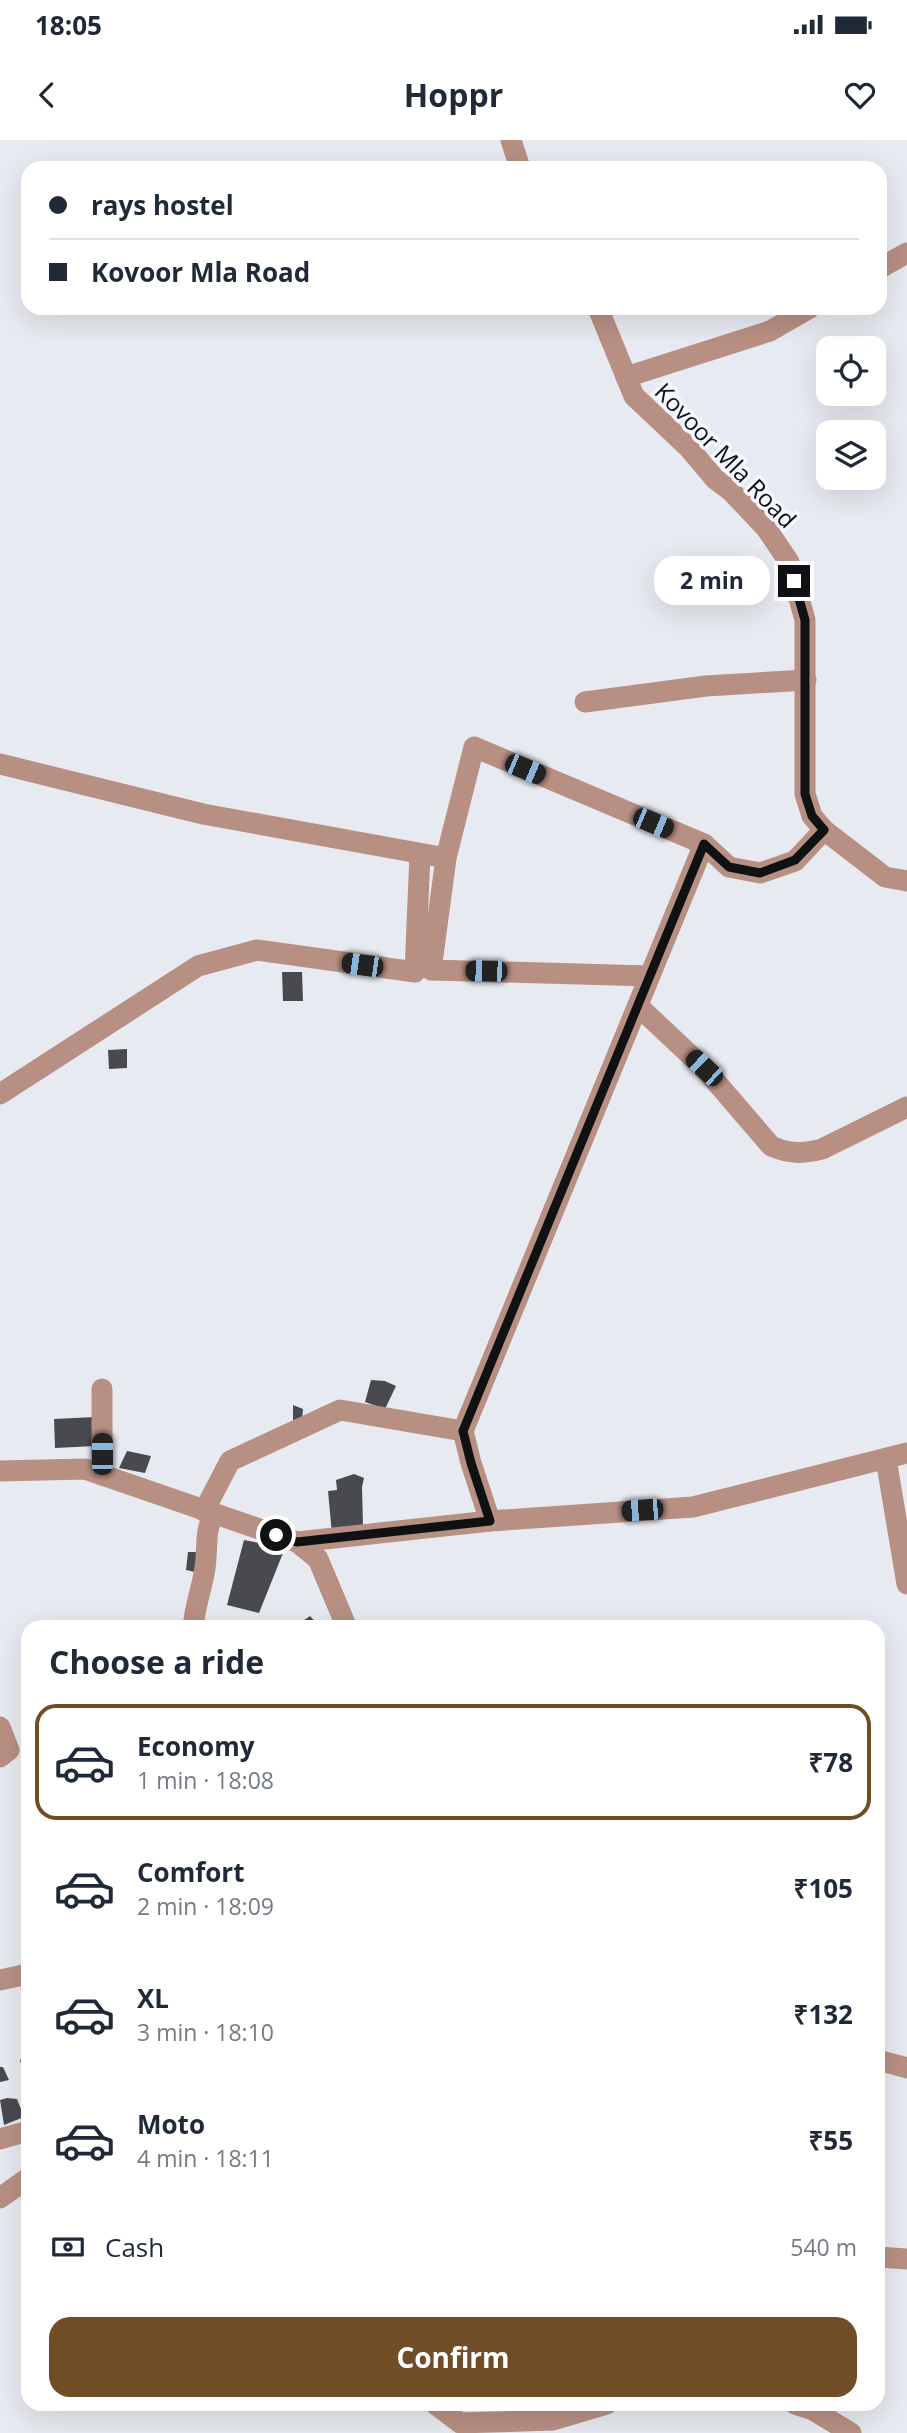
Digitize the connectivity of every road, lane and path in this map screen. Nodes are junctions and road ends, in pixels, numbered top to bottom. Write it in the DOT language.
graph roads {
  1 [pos="511,140"];
  2 [pos="518,161"];
  3 [pos="907,253"];
  4 [pos="887,264"];
  5 [pos="601,315"];
  6 [pos="798,315"];
  7 [pos="626,377"];
  8 [pos="806,680"];
  9 [pos="585,702"];
  10 [pos="0,764"];
  11 [pos="824,830"];
  12 [pos="704,844"];
  13 [pos="420,854"];
  14 [pos="446,858"];
  15 [pos="907,881"];
  16 [pos="649,976"];
  17 [pos="638,1006"];
  18 [pos="0,1094"];
  19 [pos="907,1107"];
  20 [pos="102,1389"];
  21 [pos="463,1431"];
  22 [pos="907,1453"];
  23 [pos="886,1459"];
  24 [pos="0,1471"];
  25 [pos="102,1475"];
  26 [pos="209,1513"];
  27 [pos="490,1521"];
  28 [pos="297,1542"];
  29 [pos="907,1584"];
  30 [pos="193,1620"];
  31 [pos="344,1620"];
  32 [pos="0,1727"];
  33 [pos="0,1757"];
  34 [pos="21,1976"];
  35 [pos="0,1980"];
  36 [pos="885,2062"];
  37 [pos="907,2068"];
  38 [pos="21,2133"];
  39 [pos="0,2139"];
  40 [pos="21,2183"];
  41 [pos="0,2198"];
  42 [pos="885,2257"];
  43 [pos="907,2259"];
  44 [pos="444,2411"];
  45 [pos="583,2411"];
  46 [pos="815,2411"];
  47 [pos="851,2433"];
  1 -- 2 [label="street"];
  3 -- 4 [label="street"];
  5 -- 7 [label="street, Kovoor Mla Road"];
  6 -- 7 [label="street"];
  7 -- 8 [label="street, Kovoor Mla Road"];
  8 -- 9 [label="street"];
  8 -- 11 [label="street, Kovoor Mla Road"];
  10 -- 13 [label="street"];
  11 -- 12 [label="street"];
  11 -- 15 [label="street, Kovoor Mla Road"];
  12 -- 14 [label="street"];
  12 -- 16 [label="street"];
  13 -- 14 [label="street"];
  13 -- 18 [label="street"];
  14 -- 16 [label="street"];
  16 -- 17 [label="street"];
  17 -- 19 [label="street"];
  17 -- 21 [label="street"];
  20 -- 25 [label="street"];
  21 -- 26 [label="street"];
  21 -- 27 [label="street"];
  22 -- 23 [label="street"];
  23 -- 27 [label="street"];
  23 -- 29 [label="street"];
  24 -- 25 [label="street"];
  25 -- 26 [label="street"];
  26 -- 28 [label="street"];
  26 -- 30 [label="street"];
  27 -- 28 [label="street"];
  28 -- 31 [label="street"];
  32 -- 33 [label="street"];
  34 -- 35 [label="street"];
  36 -- 37 [label="street"];
  38 -- 39 [label="street"];
  40 -- 41 [label="street"];
  42 -- 43 [label="street"];
  44 -- 45 [label="street"];
  46 -- 47 [label="street"];
}
